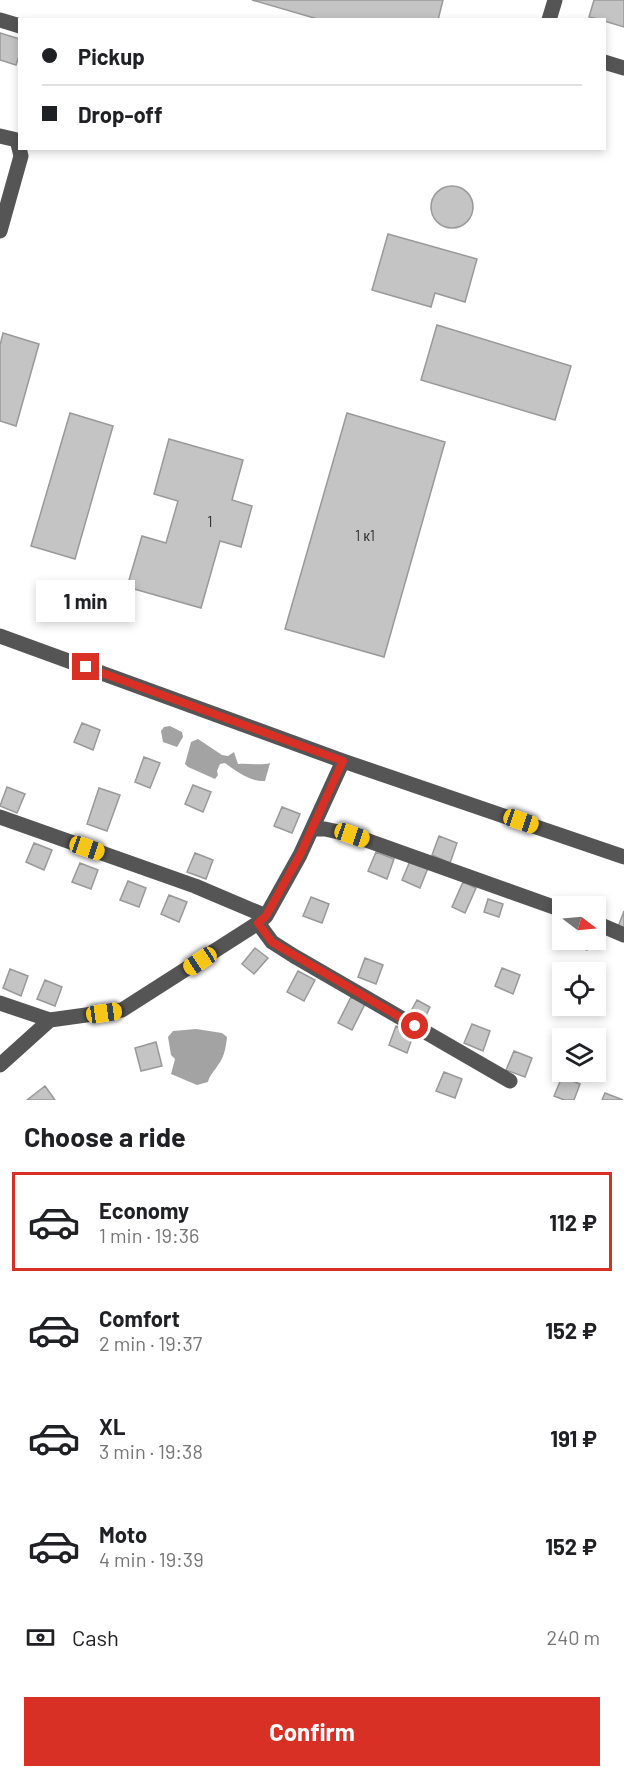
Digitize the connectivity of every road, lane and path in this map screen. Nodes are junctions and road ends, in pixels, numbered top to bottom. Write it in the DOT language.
graph roads {
  1 [pos="555,0"];
  2 [pos="550,18"];
  3 [pos="0,20"];
  4 [pos="18,25"];
  5 [pos="606,63"];
  6 [pos="624,68"];
  7 [pos="0,136"];
  8 [pos="18,144"];
  9 [pos="20,150"];
  10 [pos="0,231"];
  11 [pos="0,636"];
  12 [pos="343,761"];
  13 [pos="0,817"];
  14 [pos="312,829"];
  15 [pos="624,857"];
  16 [pos="552,906"];
  17 [pos="262,920"];
  18 [pos="606,927"];
  19 [pos="624,935"];
  20 [pos="0,1003"];
  21 [pos="50,1020"];
  22 [pos="0,1065"];
  23 [pos="510,1081"];
  1 -- 2 [label="lane"];
  3 -- 4 [label="lane"];
  5 -- 6 [label="lane"];
  7 -- 8 [label="lane"];
  9 -- 10 [label="lane"];
  11 -- 12 [label="lane"];
  12 -- 14 [label="lane"];
  12 -- 15 [label="lane"];
  13 -- 17 [label="lane"];
  14 -- 16 [label="lane"];
  14 -- 17 [label="lane"];
  17 -- 21 [label="lane"];
  17 -- 23 [label="lane"];
  18 -- 19 [label="lane"];
  20 -- 21 [label="lane"];
  21 -- 22 [label="lane"];
}
